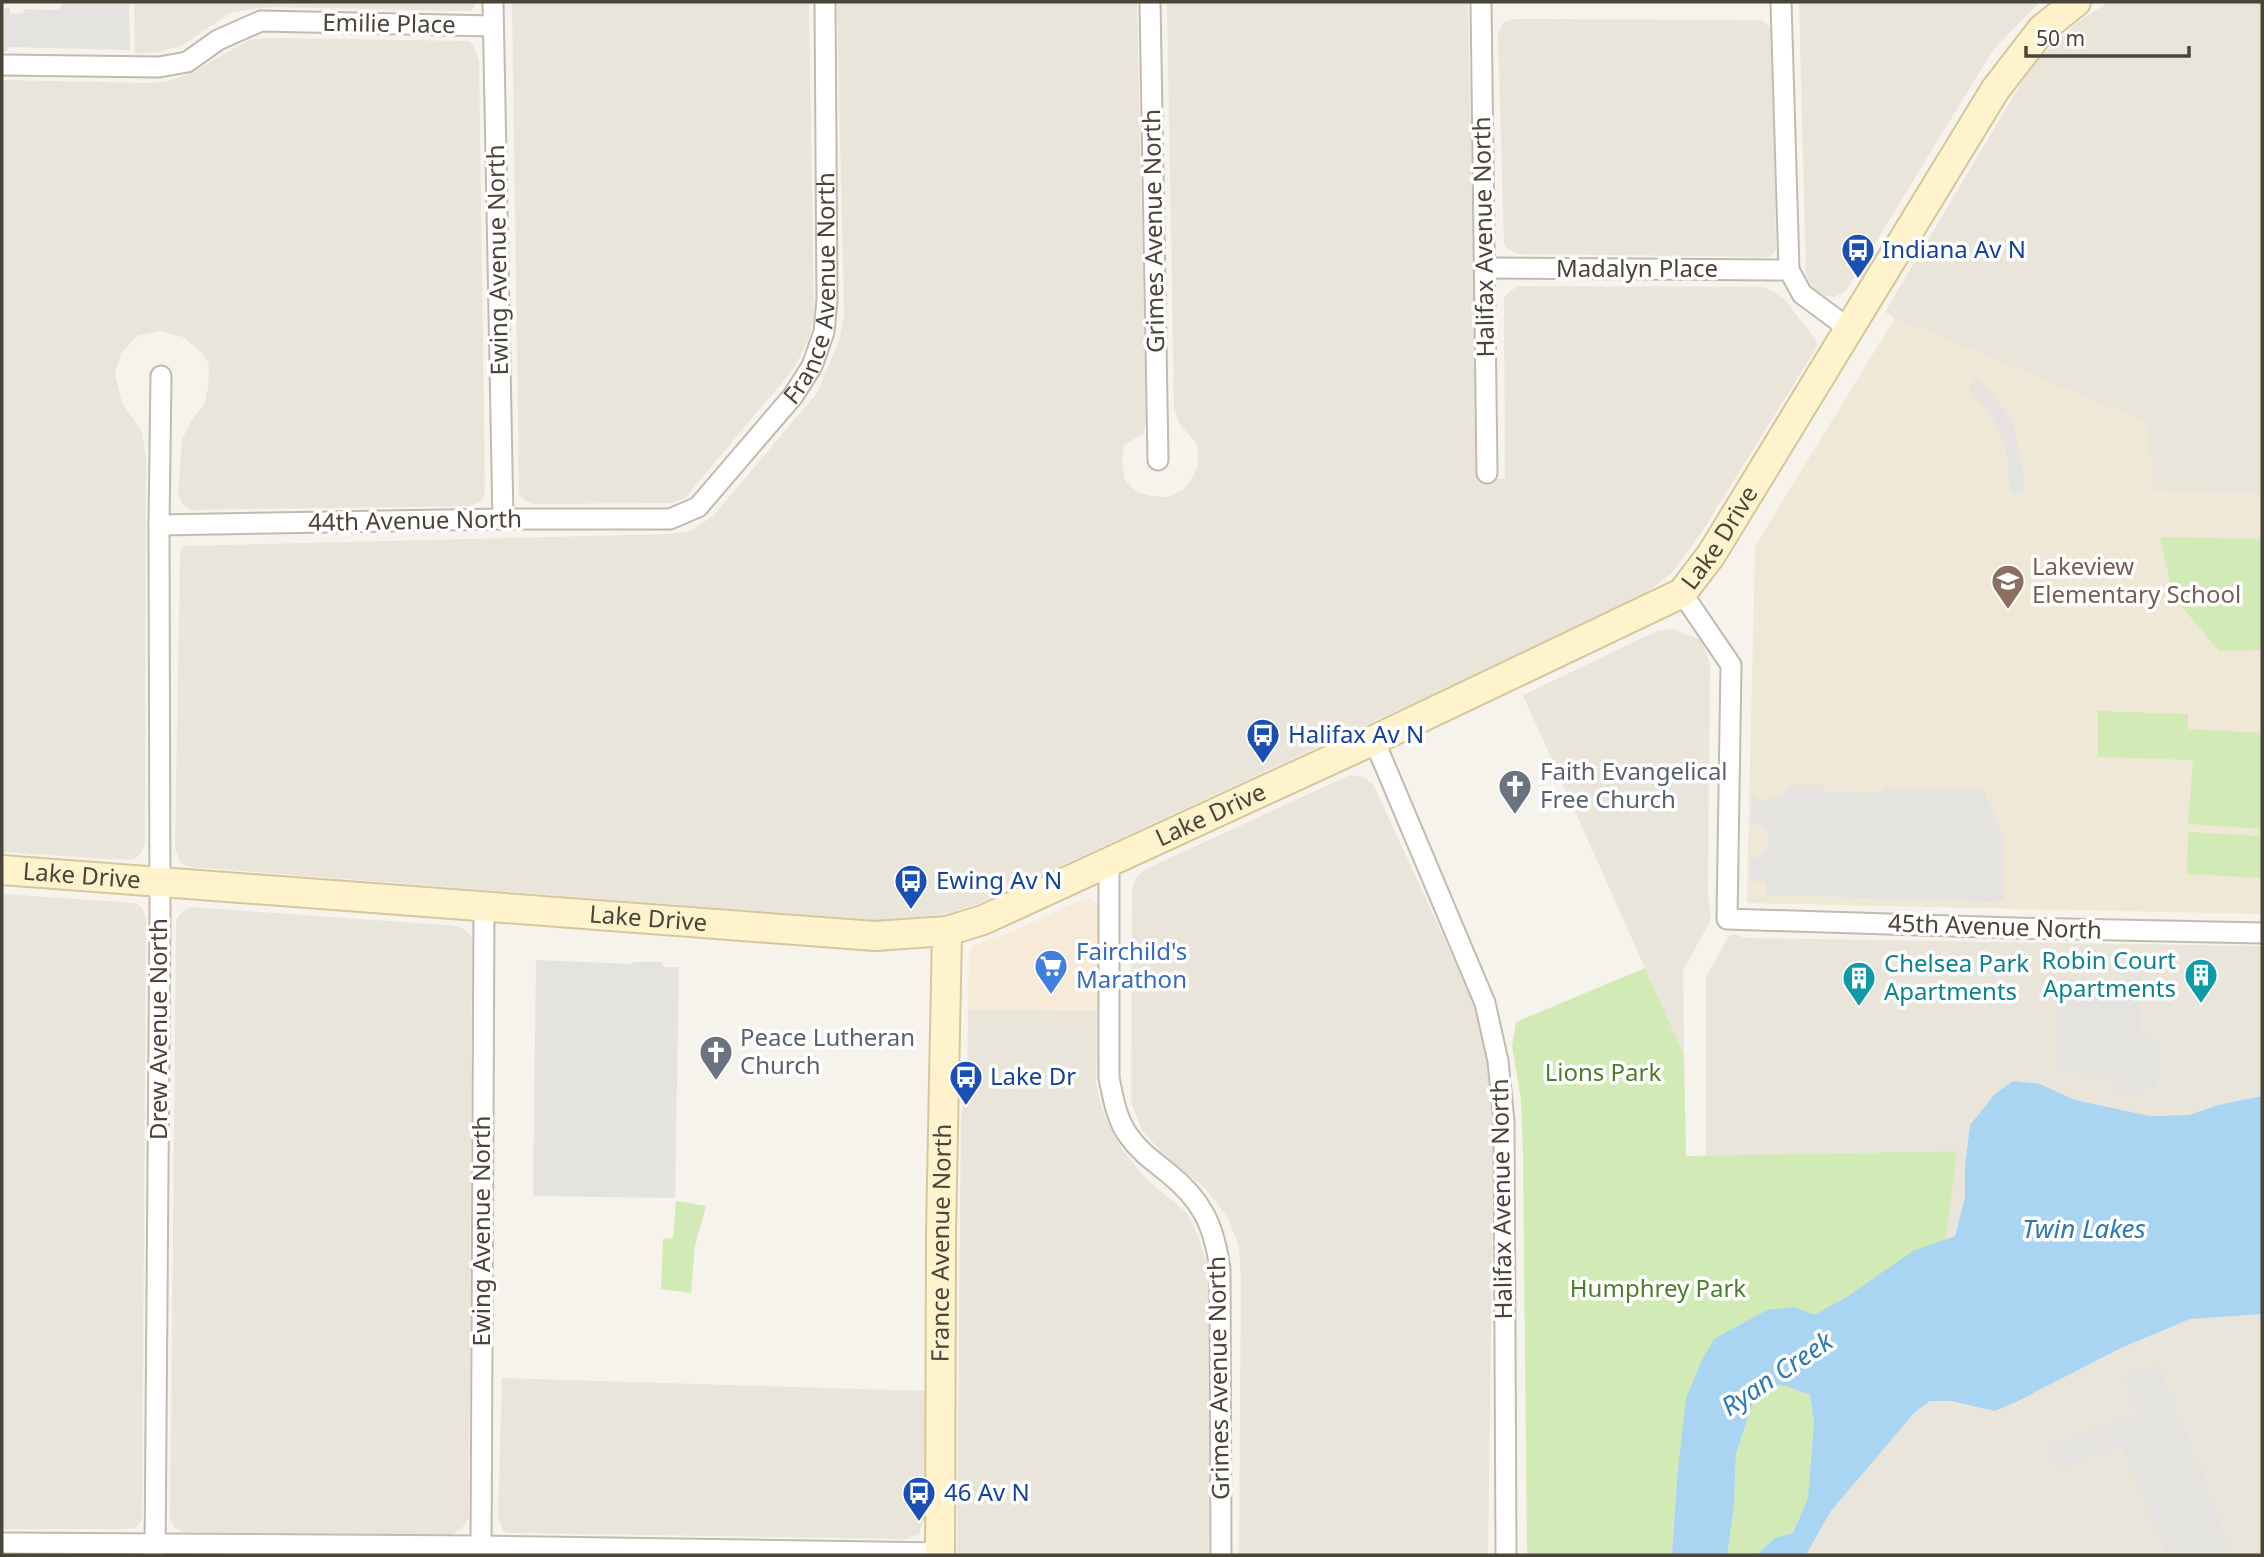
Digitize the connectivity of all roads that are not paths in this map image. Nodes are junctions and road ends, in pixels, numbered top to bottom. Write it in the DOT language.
graph roads {
  1 [pos="493,2"];
  2 [pos="825,2"];
  3 [pos="1150,2"];
  4 [pos="1481,2"];
  5 [pos="1781,2"];
  6 [pos="2076,2"];
  7 [pos="493,26"];
  8 [pos="2,65"];
  9 [pos="1484,268"];
  10 [pos="1789,270"];
  11 [pos="1848,328"];
  12 [pos="161,376"];
  13 [pos="1158,460"];
  14 [pos="1487,473"];
  15 [pos="503,519"];
  16 [pos="670,519"];
  17 [pos="159,525"];
  18 [pos="1682,593"];
  19 [pos="1374,740"];
  20 [pos="1109,862"];
  21 [pos="2,870"];
  22 [pos="159,883"];
  23 [pos="484,906"];
  24 [pos="947,931"];
  25 [pos="2262,933"];
  26 [pos="2,1543"];
  27 [pos="155,1550"];
  28 [pos="481,1551"];
  29 [pos="940,1554"];
  30 [pos="1221,1555"];
  31 [pos="1506,1555"];
  1 -- 7 [label="street, Ewing Avenue North"];
  2 -- 16 [label="street, France Avenue North"];
  3 -- 13 [label="street, Grimes Avenue North"];
  4 -- 9 [label="street, Halifax Avenue North"];
  5 -- 10 [label="street"];
  6 -- 11 [label="street, Lake Drive"];
  7 -- 8 [label="street, Emilie Place"];
  7 -- 15 [label="street, Ewing Avenue North"];
  9 -- 10 [label="street, Madalyn Place"];
  9 -- 14 [label="street, Halifax Avenue North"];
  10 -- 11 [label="street"];
  11 -- 18 [label="street, Lake Drive"];
  12 -- 17 [label="street, Drew Avenue North"];
  15 -- 16 [label="street, 44th Avenue North"];
  15 -- 17 [label="street, 44th Avenue North"];
  17 -- 22 [label="street, Drew Avenue North"];
  18 -- 19 [label="street, Lake Drive"];
  18 -- 25 [label="street, 45th Avenue North"];
  19 -- 20 [label="street, Lake Drive"];
  19 -- 31 [label="street, Halifax Avenue North"];
  20 -- 24 [label="street, Lake Drive"];
  20 -- 30 [label="street, Grimes Avenue North"];
  21 -- 22 [label="street, Lake Drive"];
  22 -- 23 [label="street, Lake Drive"];
  22 -- 27 [label="street, Drew Avenue North"];
  23 -- 24 [label="street, Lake Drive"];
  23 -- 28 [label="street, Ewing Avenue North"];
  24 -- 29 [label="street, France Avenue North"];
  26 -- 27 [label="street"];
  27 -- 28 [label="street"];
  28 -- 29 [label="street"];
}
